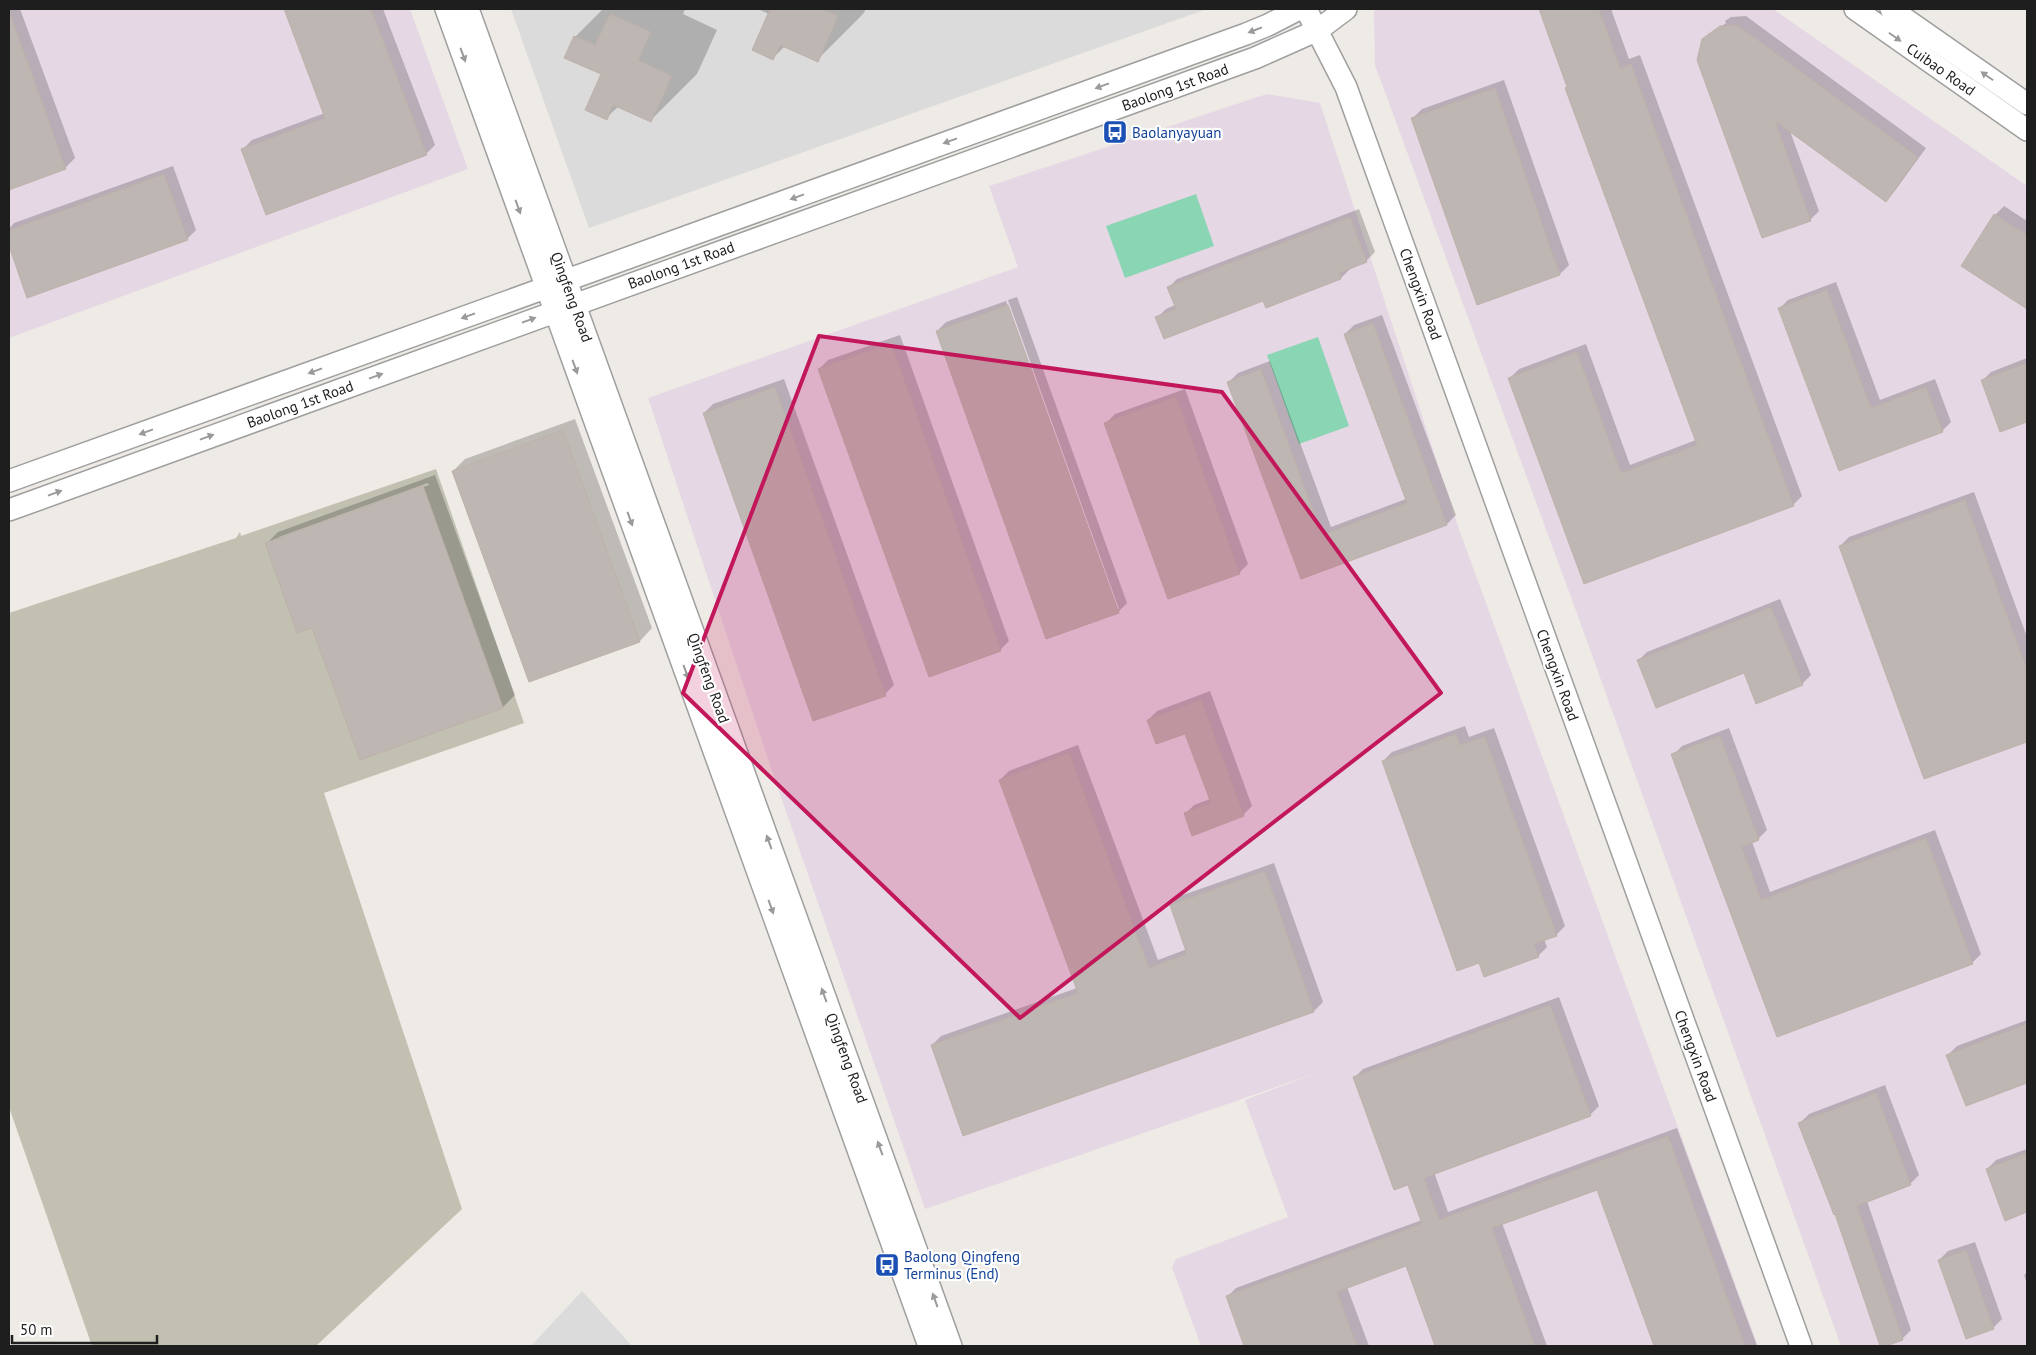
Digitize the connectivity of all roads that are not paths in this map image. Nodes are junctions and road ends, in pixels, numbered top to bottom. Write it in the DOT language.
graph roads {
  1 [pos="446,9"];
  2 [pos="468,9"];
  3 [pos="1299,9"];
  4 [pos="1306,9"];
  5 [pos="1346,9"];
  6 [pos="1855,9"];
  7 [pos="1891,9"];
  8 [pos="1318,30"];
  9 [pos="2027,104"];
  10 [pos="2027,130"];
  11 [pos="556,284"];
  12 [pos="565,307"];
  13 [pos="9,481"];
  14 [pos="9,510"];
  15 [pos="929,1346"];
  16 [pos="951,1346"];
  17 [pos="1801,1346"];
  1 -- 11 [label="street, Qingfeng Road, one-way"];
  2 -- 11 [label="street, Qingfeng Road"];
  3 -- 11 [label="street, Baolong 1st Road, one-way"];
  4 -- 8 [label="street, Chengxin Road"];
  5 -- 8 [label="street, Baolong 1st Road"];
  6 -- 10 [label="street, Cuibao Road, one-way"];
  9 -- 7 [label="street, Cuibao Road, one-way"];
  8 -- 12 [label="street, Baolong 1st Road"];
  8 -- 17 [label="street, Chengxin Road"];
  11 -- 12 [label="street, Qingfeng Road"];
  11 -- 13 [label="street, Baolong 1st Road, one-way"];
  14 -- 12 [label="street, Baolong 1st Road, one-way"];
  12 -- 15 [label="street, Qingfeng Road, one-way"];
  16 -- 12 [label="street, Qingfeng Road, one-way"];
}
